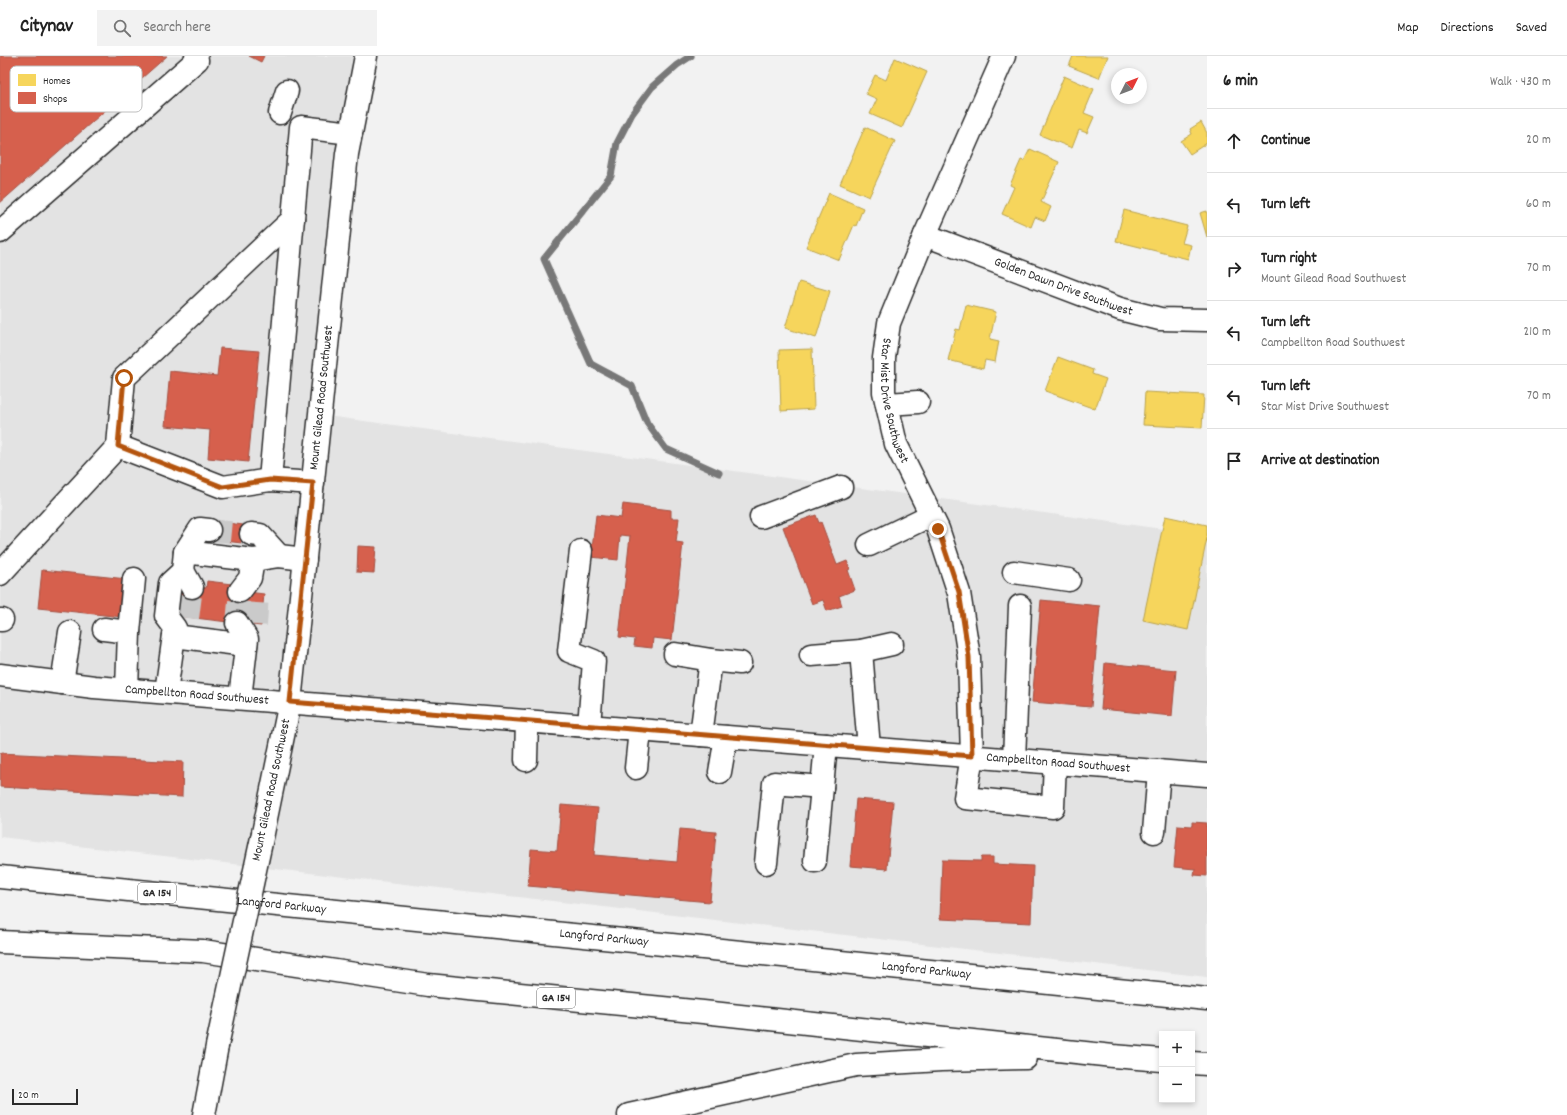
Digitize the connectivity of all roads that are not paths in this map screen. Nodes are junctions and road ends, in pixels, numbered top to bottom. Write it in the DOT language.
graph roads {
  1 [pos="196,56"];
  2 [pos="366,56"];
  3 [pos="1004,56"];
  4 [pos="287,91"];
  5 [pos="142,108"];
  6 [pos="137,112"];
  7 [pos="280,113"];
  8 [pos="351,133"];
  9 [pos="293,219"];
  10 [pos="0,232"];
  11 [pos="925,235"];
  12 [pos="1207,320"];
  13 [pos="918,402"];
  14 [pos="887,404"];
  15 [pos="118,446"];
  16 [pos="270,480"];
  17 [pos="313,483"];
  18 [pos="841,487"];
  19 [pos="931,515"];
  20 [pos="761,517"];
  21 [pos="209,530"];
  22 [pos="251,534"];
  23 [pos="869,545"];
  24 [pos="581,552"];
  25 [pos="279,556"];
  26 [pos="305,559"];
  27 [pos="187,570"];
  28 [pos="1014,572"];
  29 [pos="0,574"];
  30 [pos="134,579"];
  31 [pos="1069,580"];
  32 [pos="1020,606"];
  33 [pos="179,627"];
  34 [pos="104,629"];
  35 [pos="70,632"];
  36 [pos="129,632"];
  37 [pos="892,644"];
  38 [pos="860,651"];
  39 [pos="675,654"];
  40 [pos="811,655"];
  41 [pos="711,660"];
  42 [pos="740,663"];
  43 [pos="0,675"];
  44 [pos="62,683"];
  45 [pos="127,689"];
  46 [pos="166,692"];
  47 [pos="240,698"];
  48 [pos="290,702"];
  49 [pos="527,721"];
  50 [pos="589,726"];
  51 [pos="640,730"];
  52 [pos="701,735"];
  53 [pos="726,737"];
  54 [pos="826,745"];
  55 [pos="869,748"];
  56 [pos="972,756"];
  57 [pos="526,760"];
  58 [pos="1014,760"];
  59 [pos="1056,763"];
  60 [pos="636,768"];
  61 [pos="1159,771"];
  62 [pos="720,772"];
  63 [pos="1207,775"];
  64 [pos="822,787"];
  65 [pos="1154,832"];
  66 [pos="815,861"];
  67 [pos="766,863"];
  68 [pos="0,877"];
  69 [pos="0,942"];
  70 [pos="1207,999"];
  71 [pos="1113,1056"];
  72 [pos="1159,1060"];
  73 [pos="1195,1063"];
  74 [pos="1207,1064"];
  75 [pos="204,1115"];
  76 [pos="629,1115"];
  1 -- 5 [label="main road"];
  2 -- 8 [label="main road, Mount Gilead Road Southwest"];
  3 -- 11 [label="main road, Star Mist Drive Southwest"];
  4 -- 7 [label="main road"];
  6 -- 10 [label="main road"];
  8 -- 9 [label="main road"];
  8 -- 17 [label="main road, Mount Gilead Road Southwest"];
  9 -- 15 [label="main road"];
  9 -- 16 [label="main road"];
  11 -- 12 [label="main road, Golden Dawn Drive Southwest"];
  11 -- 14 [label="main road, Star Mist Drive Southwest"];
  13 -- 14 [label="main road"];
  14 -- 19 [label="main road, Star Mist Drive Southwest"];
  15 -- 16 [label="main road"];
  15 -- 29 [label="main road"];
  16 -- 17 [label="main road"];
  17 -- 26 [label="main road, Mount Gilead Road Southwest"];
  18 -- 20 [label="main road"];
  19 -- 23 [label="main road"];
  19 -- 56 [label="main road, Star Mist Drive Southwest"];
  21 -- 27 [label="main road"];
  22 -- 25 [label="main road"];
  24 -- 50 [label="main road"];
  25 -- 26 [label="main road"];
  25 -- 27 [label="main road"];
  26 -- 48 [label="main road, Mount Gilead Road Southwest"];
  27 -- 33 [label="main road"];
  28 -- 31 [label="main road"];
  30 -- 36 [label="main road"];
  32 -- 58 [label="main road"];
  33 -- 46 [label="main road"];
  33 -- 47 [label="main road"];
  34 -- 36 [label="main road"];
  35 -- 44 [label="main road"];
  36 -- 45 [label="main road"];
  37 -- 38 [label="main road"];
  38 -- 40 [label="main road"];
  38 -- 55 [label="main road"];
  39 -- 41 [label="main road"];
  41 -- 42 [label="main road"];
  41 -- 52 [label="main road"];
  43 -- 44 [label="main road, Campbellton Road Southwest"];
  44 -- 45 [label="main road, Campbellton Road Southwest"];
  45 -- 46 [label="main road, Campbellton Road Southwest"];
  46 -- 47 [label="main road, Campbellton Road Southwest"];
  47 -- 48 [label="main road, Campbellton Road Southwest"];
  48 -- 49 [label="main road, Campbellton Road Southwest"];
  48 -- 75 [label="main road, Mount Gilead Road Southwest, bridge"];
  49 -- 50 [label="main road, Campbellton Road Southwest"];
  49 -- 57 [label="main road"];
  50 -- 51 [label="main road, Campbellton Road Southwest"];
  51 -- 52 [label="main road, Campbellton Road Southwest"];
  51 -- 60 [label="main road"];
  52 -- 53 [label="main road, Campbellton Road Southwest"];
  53 -- 54 [label="main road, Campbellton Road Southwest"];
  53 -- 62 [label="main road"];
  54 -- 55 [label="main road, Campbellton Road Southwest"];
  54 -- 64 [label="main road"];
  55 -- 56 [label="main road, Campbellton Road Southwest"];
  56 -- 58 [label="main road, Campbellton Road Southwest"];
  56 -- 59 [label="main road, Star Mist Drive Southwest"];
  58 -- 59 [label="main road, Campbellton Road Southwest"];
  59 -- 61 [label="main road, Campbellton Road Southwest"];
  61 -- 63 [label="main road, Campbellton Road Southwest"];
  61 -- 65 [label="main road"];
  64 -- 66 [label="main road"];
  64 -- 67 [label="main road"];
  68 -- 70 [label="main road, Langford Parkway / GA 154"];
  69 -- 71 [label="main road, GA 154"];
  71 -- 72 [label="main road, GA 154"];
  71 -- 76 [label="main road"];
  73 -- 74 [label="main road"];
}
